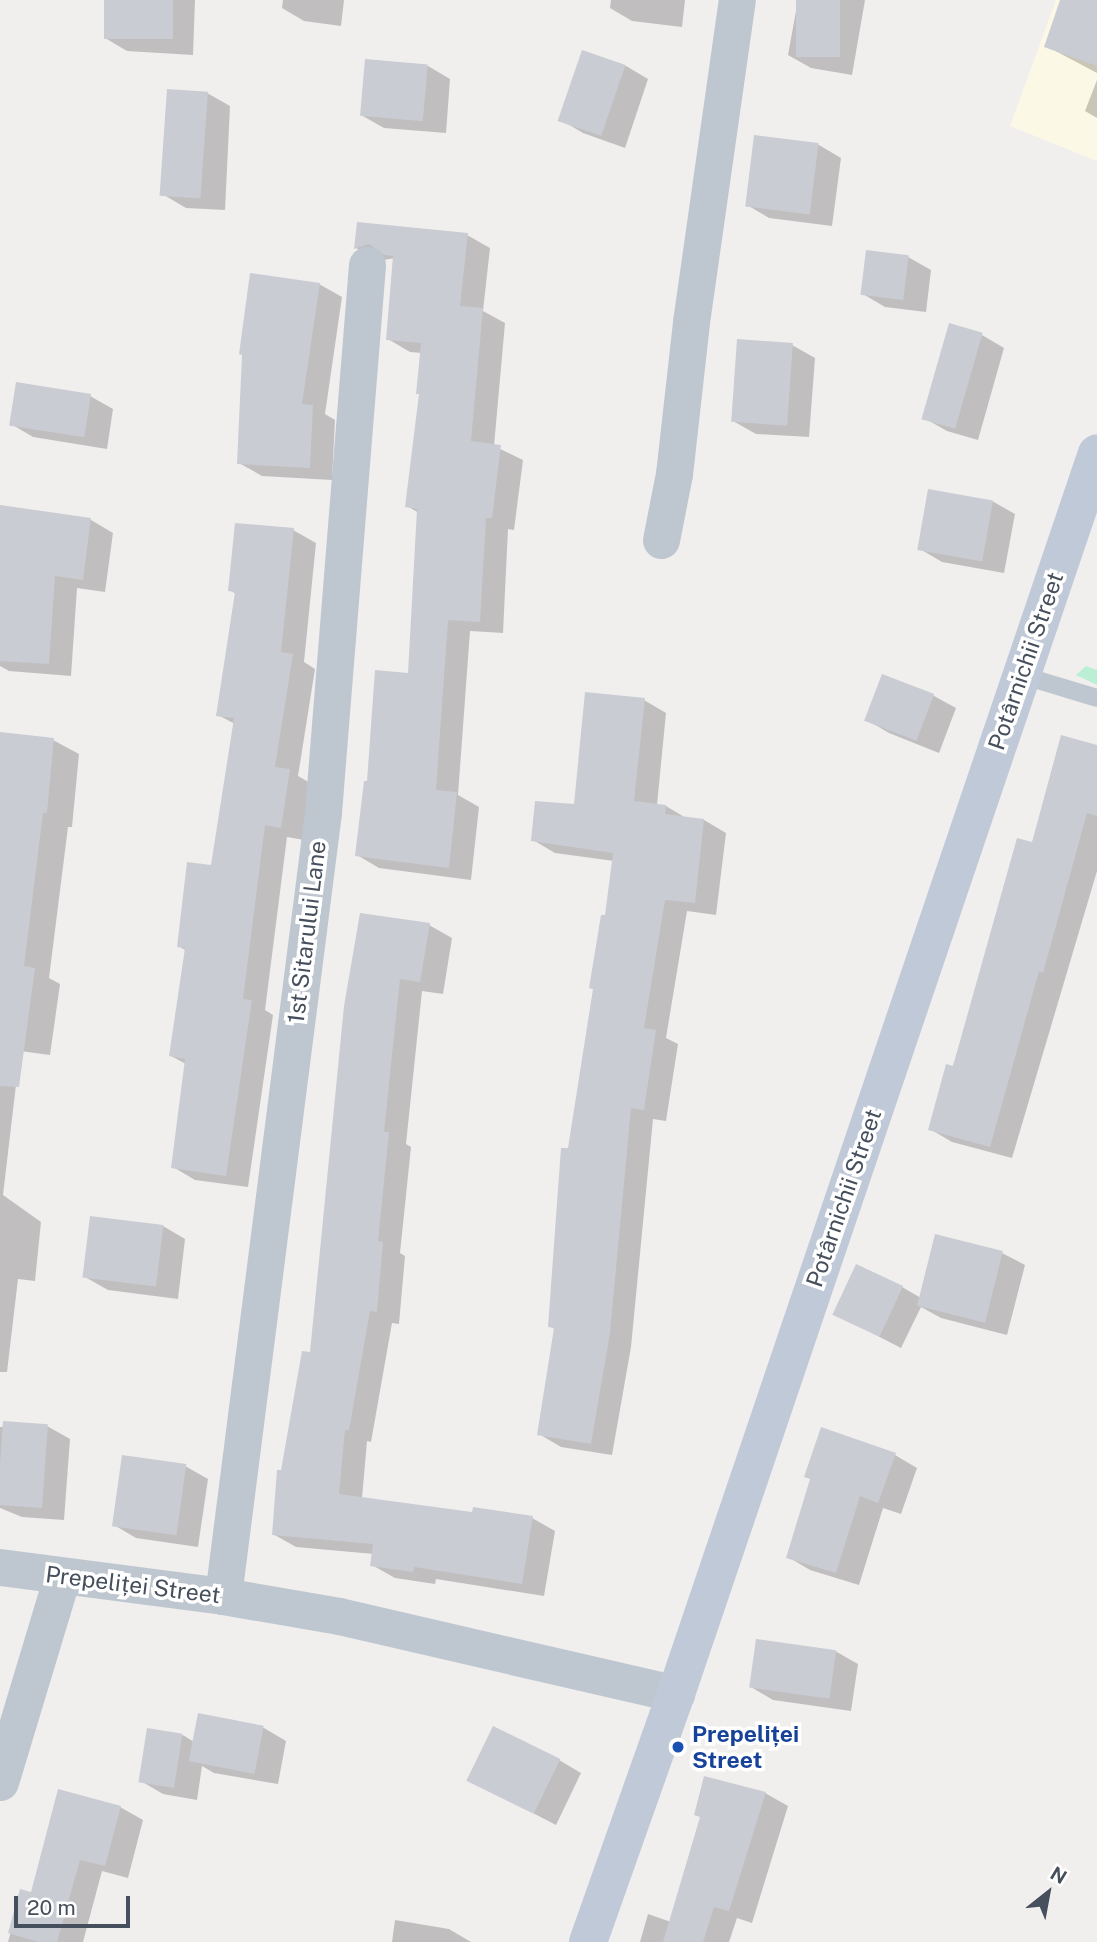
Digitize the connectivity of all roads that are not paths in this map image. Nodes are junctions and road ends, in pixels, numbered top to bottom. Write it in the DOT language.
graph roads {
  1 [pos="737,0"];
  2 [pos="367,265"];
  3 [pos="1097,453"];
  4 [pos="661,540"];
  5 [pos="1021,675"];
  6 [pos="1097,698"];
  7 [pos="0,1567"];
  8 [pos="62,1577"];
  9 [pos="223,1596"];
  10 [pos="676,1694"];
  11 [pos="0,1782"];
  12 [pos="588,1942"];
  1 -- 4 [label="street"];
  2 -- 9 [label="street, 1st Sitarului Lane"];
  3 -- 5 [label="street, Potârnichii Street"];
  5 -- 6 [label="lane"];
  5 -- 10 [label="street, Potârnichii Street"];
  7 -- 8 [label="street, Prepeliței Street"];
  8 -- 9 [label="street, Prepeliței Street"];
  8 -- 11 [label="street"];
  9 -- 10 [label="street, Prepeliței Street"];
  10 -- 12 [label="street, Potârnichii Street"];
}
